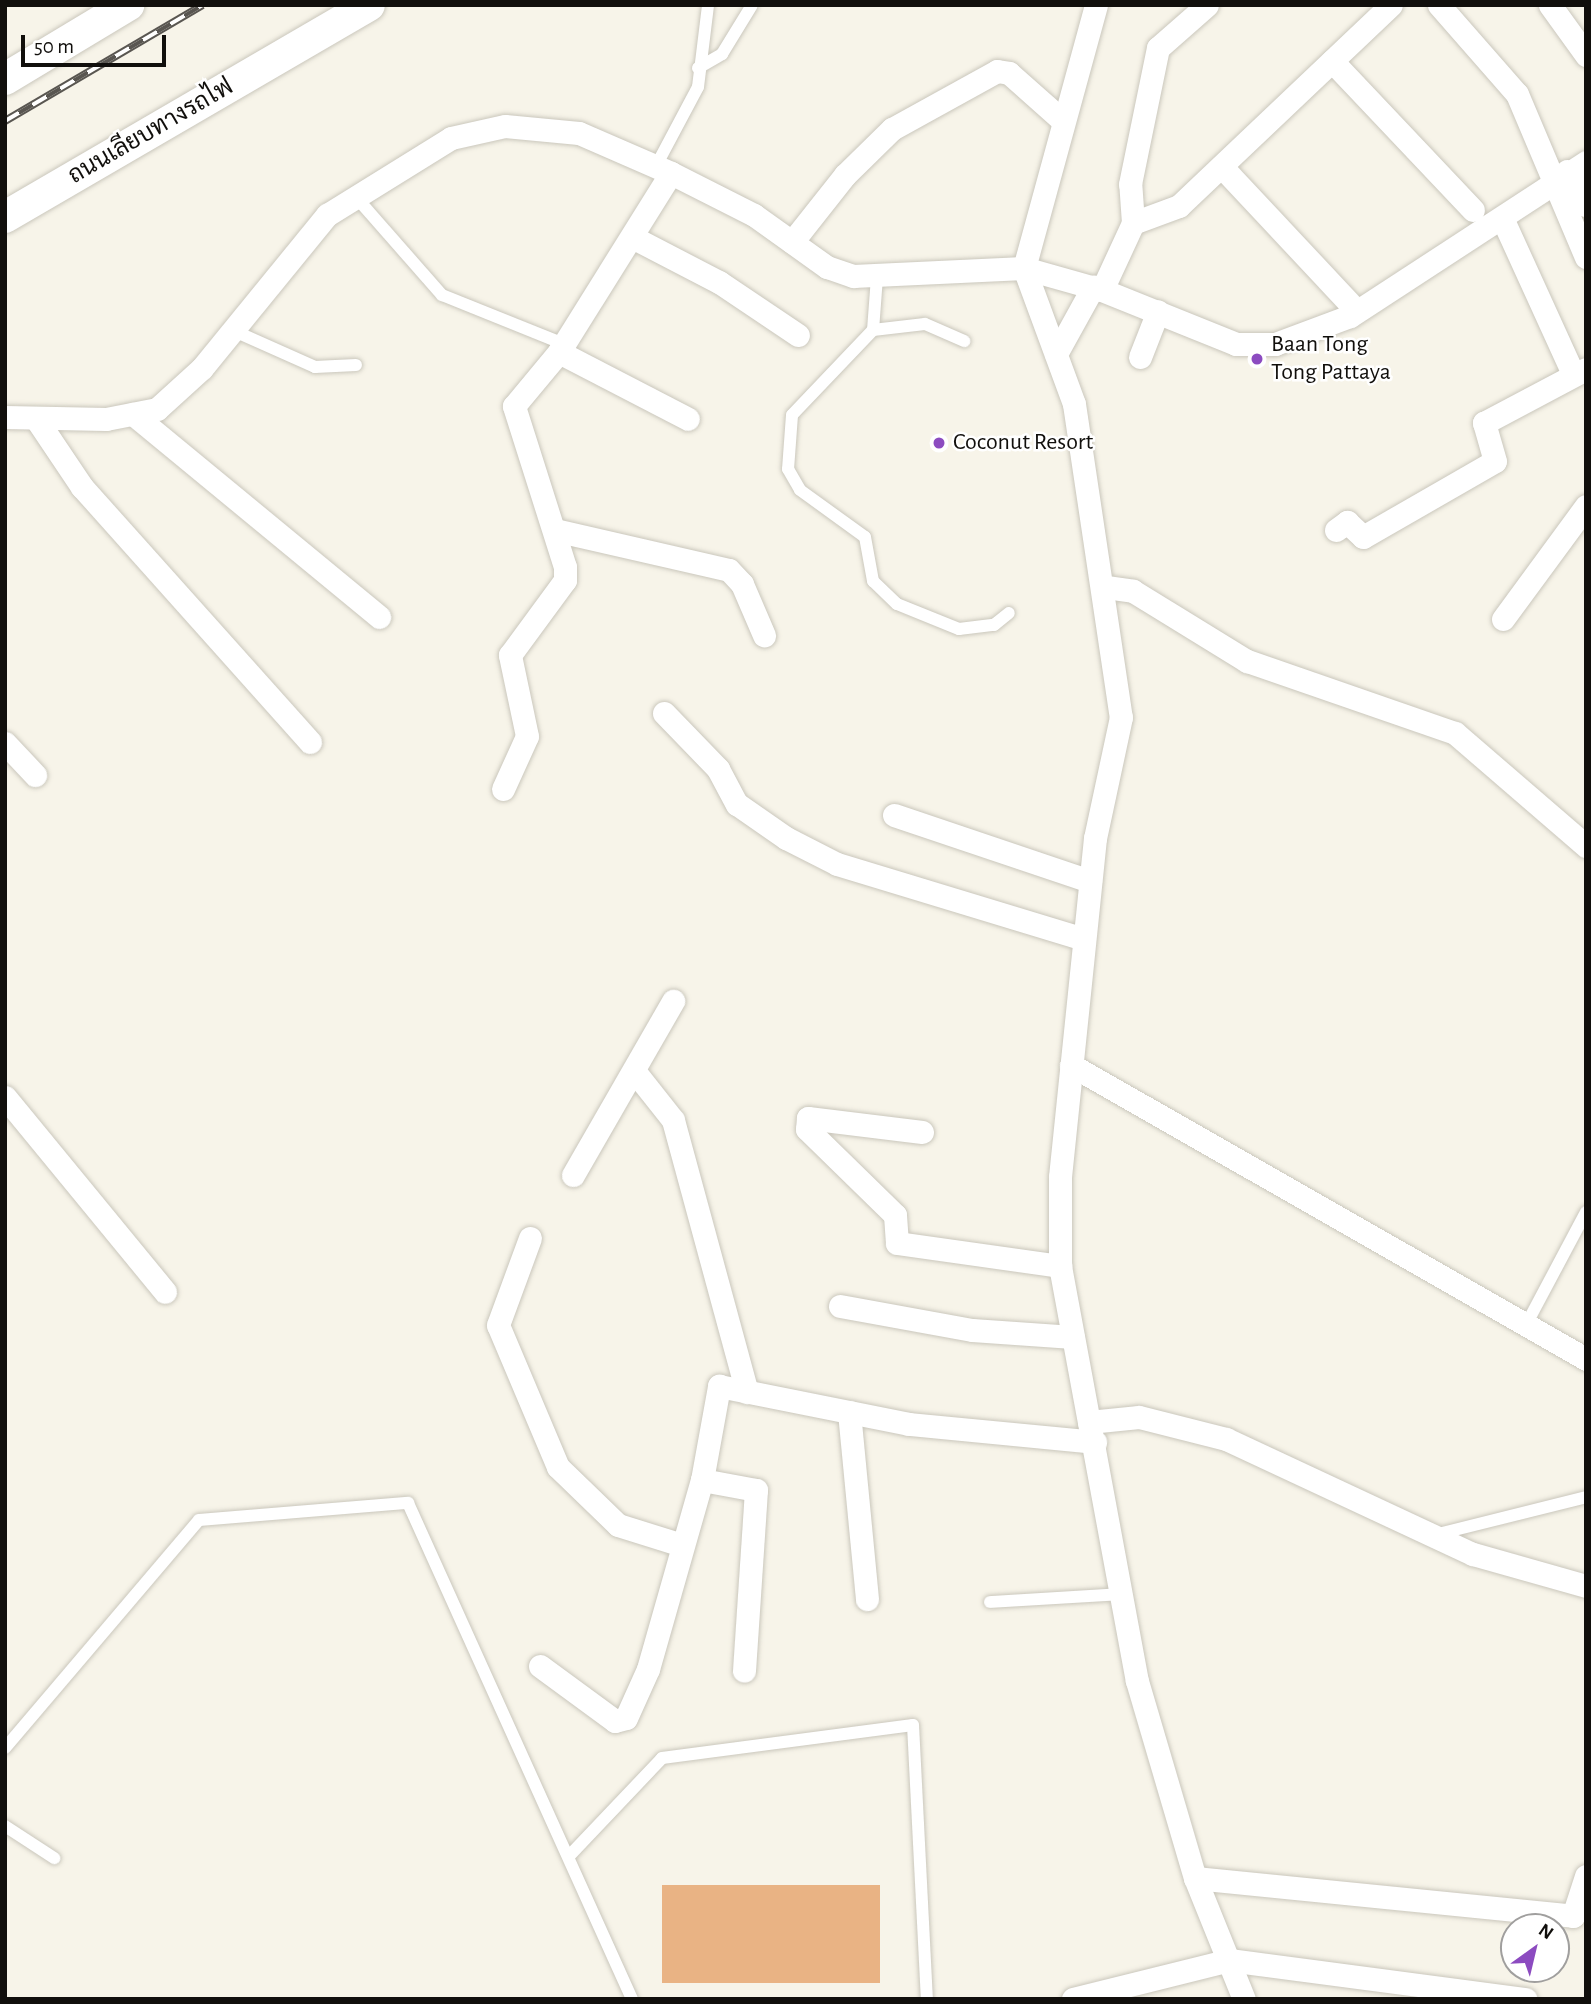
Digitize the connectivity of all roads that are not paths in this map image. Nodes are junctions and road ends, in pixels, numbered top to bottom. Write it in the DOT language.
graph roads {
  1 [pos="128,5"];
  2 [pos="369,5"];
  3 [pos="708,5"];
  4 [pos="752,5"];
  5 [pos="1096,5"];
  6 [pos="1207,5"];
  7 [pos="1391,5"];
  8 [pos="1439,5"];
  9 [pos="1550,5"];
  10 [pos="1586,55"];
  11 [pos="1332,61"];
  12 [pos="698,68"];
  13 [pos="5,79"];
  14 [pos="1062,120"];
  15 [pos="1222,167"];
  16 [pos="664,169"];
  17 [pos="1569,173"];
  18 [pos="355,196"];
  19 [pos="1586,205"];
  20 [pos="1473,210"];
  21 [pos="5,217"];
  22 [pos="1503,220"];
  23 [pos="1133,223"];
  24 [pos="634,238"];
  25 [pos="792,242"];
  26 [pos="1586,257"];
  27 [pos="1024,268"];
  28 [pos="877,277"];
  29 [pos="1097,289"];
  30 [pos="1350,304"];
  31 [pos="1158,311"];
  32 [pos="232,330"];
  33 [pos="873,330"];
  34 [pos="798,335"];
  35 [pos="964,341"];
  36 [pos="562,348"];
  37 [pos="1056,354"];
  38 [pos="1140,357"];
  39 [pos="356,365"];
  40 [pos="1578,368"];
  41 [pos="133,414"];
  42 [pos="5,417"];
  43 [pos="688,419"];
  44 [pos="37,420"];
  45 [pos="1586,506"];
  46 [pos="1336,530"];
  47 [pos="559,531"];
  48 [pos="1106,587"];
  49 [pos="1009,612"];
  50 [pos="379,617"];
  51 [pos="1503,620"];
  52 [pos="764,635"];
  53 [pos="664,713"];
  54 [pos="5,743"];
  55 [pos="310,743"];
  56 [pos="35,775"];
  57 [pos="503,789"];
  58 [pos="894,815"];
  59 [pos="1586,846"];
  60 [pos="1090,881"];
  61 [pos="1084,939"];
  62 [pos="673,1001"];
  63 [pos="1071,1065"];
  64 [pos="635,1072"];
  65 [pos="5,1097"];
  66 [pos="922,1132"];
  67 [pos="573,1175"];
  68 [pos="1586,1212"];
  69 [pos="530,1238"];
  70 [pos="1060,1266"];
  71 [pos="165,1292"];
  72 [pos="839,1306"];
  73 [pos="1526,1325"];
  74 [pos="1073,1338"];
  75 [pos="1586,1359"];
  76 [pos="747,1392"];
  77 [pos="849,1412"];
  78 [pos="1092,1432"];
  79 [pos="702,1480"];
  80 [pos="1586,1497"];
  81 [pos="1431,1536"];
  82 [pos="682,1545"];
  83 [pos="1586,1586"];
  84 [pos="1121,1594"];
  85 [pos="867,1599"];
  86 [pos="990,1602"];
  87 [pos="540,1666"];
  88 [pos="744,1671"];
  89 [pos="5,1748"];
  90 [pos="5,1826"];
  91 [pos="571,1854"];
  92 [pos="54,1858"];
  93 [pos="1586,1875"];
  94 [pos="1195,1878"];
  95 [pos="1229,1960"];
  96 [pos="632,1999"];
  97 [pos="927,1999"];
  98 [pos="1073,1999"];
  99 [pos="1244,1999"];
  100 [pos="1525,1999"];
  1 -- 13 [label="street"];
  2 -- 21 [label="street, ถนนเลียบทางรถไฟ"];
  3 -- 12 [label="lane"];
  4 -- 12 [label="lane"];
  5 -- 14 [label="street"];
  6 -- 23 [label="street"];
  7 -- 11 [label="street"];
  8 -- 17 [label="street"];
  9 -- 10 [label="street"];
  11 -- 15 [label="street"];
  11 -- 20 [label="street"];
  12 -- 16 [label="lane"];
  14 -- 25 [label="street"];
  14 -- 27 [label="street"];
  15 -- 23 [label="street"];
  15 -- 30 [label="street"];
  16 -- 18 [label="street"];
  16 -- 24 [label="street"];
  16 -- 25 [label="street"];
  17 -- 19 [label="street"];
  17 -- 22 [label="street"];
  17 -- 26 [label="street"];
  18 -- 32 [label="street"];
  18 -- 36 [label="lane"];
  22 -- 31 [label="street"];
  22 -- 40 [label="street"];
  23 -- 29 [label="street"];
  24 -- 34 [label="street"];
  24 -- 36 [label="street"];
  25 -- 28 [label="street"];
  27 -- 28 [label="street"];
  27 -- 29 [label="street"];
  27 -- 37 [label="street"];
  28 -- 33 [label="lane"];
  29 -- 31 [label="street"];
  29 -- 37 [label="street"];
  31 -- 38 [label="street"];
  32 -- 39 [label="lane"];
  32 -- 41 [label="street"];
  33 -- 35 [label="lane"];
  33 -- 49 [label="lane"];
  36 -- 43 [label="street"];
  36 -- 47 [label="street"];
  37 -- 48 [label="street"];
  40 -- 46 [label="street"];
  41 -- 44 [label="street"];
  41 -- 50 [label="street"];
  42 -- 44 [label="street"];
  44 -- 55 [label="street"];
  45 -- 51 [label="street"];
  47 -- 52 [label="street"];
  47 -- 57 [label="street"];
  48 -- 59 [label="street"];
  48 -- 60 [label="street"];
  53 -- 61 [label="street"];
  54 -- 56 [label="street"];
  58 -- 60 [label="street"];
  60 -- 61 [label="street"];
  61 -- 63 [label="street"];
  62 -- 64 [label="street"];
  63 -- 70 [label="street"];
  63 -- 73 [label="street"];
  64 -- 67 [label="street"];
  64 -- 76 [label="street"];
  65 -- 71 [label="street"];
  66 -- 70 [label="street"];
  68 -- 73 [label="lane"];
  69 -- 82 [label="street"];
  70 -- 74 [label="street"];
  72 -- 74 [label="street"];
  73 -- 75 [label="street"];
  74 -- 78 [label="street"];
  76 -- 77 [label="street"];
  76 -- 79 [label="street"];
  77 -- 78 [label="street"];
  77 -- 85 [label="street"];
  78 -- 81 [label="street"];
  78 -- 84 [label="street"];
  79 -- 82 [label="street"];
  79 -- 88 [label="street"];
  80 -- 81 [label="lane"];
  81 -- 83 [label="street"];
  82 -- 87 [label="street"];
  84 -- 86 [label="lane"];
  84 -- 94 [label="street"];
  89 -- 91 [label="lane"];
  90 -- 92 [label="lane"];
  91 -- 96 [label="lane"];
  91 -- 97 [label="lane"];
  93 -- 94 [label="street"];
  94 -- 95 [label="street"];
  95 -- 98 [label="street"];
  95 -- 99 [label="street"];
  95 -- 100 [label="street"];
}
